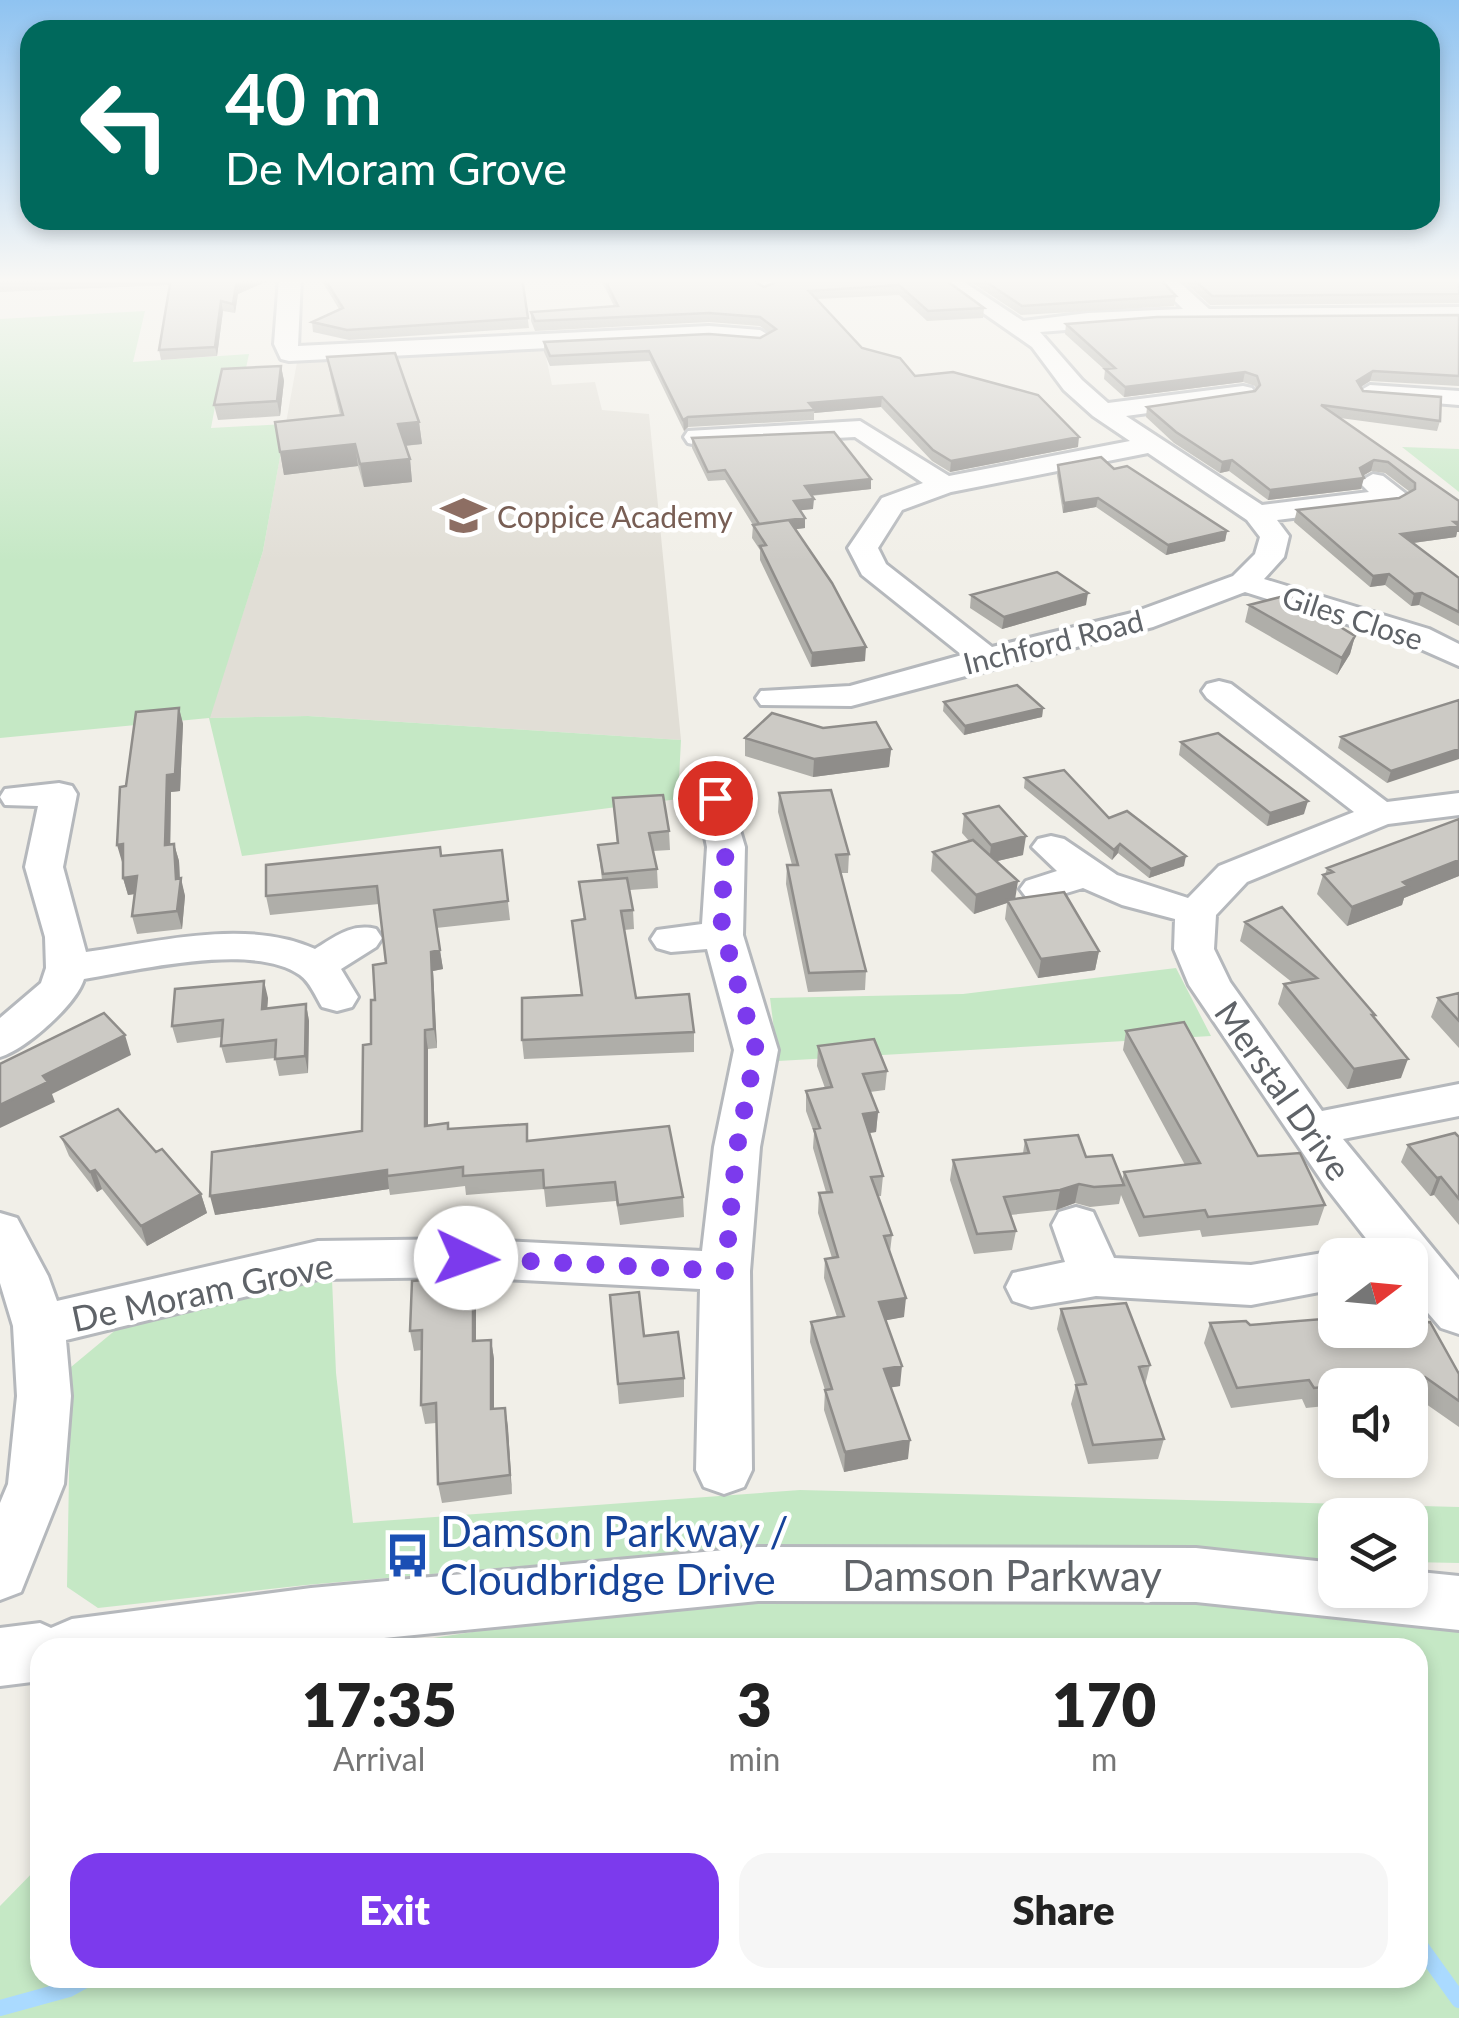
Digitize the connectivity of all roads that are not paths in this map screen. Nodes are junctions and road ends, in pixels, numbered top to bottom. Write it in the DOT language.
graph roads {
  1 [pos="1062,372"];
  2 [pos="1370,392"];
  3 [pos="1459,398"];
  4 [pos="1224,400"];
  5 [pos="1102,411"];
  6 [pos="697,437"];
  7 [pos="1155,444"];
  8 [pos="944,485"];
  9 [pos="1431,494"];
  10 [pos="1257,514"];
  11 [pos="1244,582"];
  12 [pos="1459,656"];
  13 [pos="986,658"];
  14 [pos="1219,692"];
  15 [pos="773,698"];
  16 [pos="18,797"];
  17 [pos="715,798"];
  18 [pos="1459,804"];
  19 [pos="1380,814"];
  20 [pos="1052,846"];
  21 [pos="1083,875"];
  22 [pos="1040,889"];
  23 [pos="1198,912"];
  24 [pos="724,935"];
  25 [pos="362,938"];
  26 [pos="670,939"];
  27 [pos="67,968"];
  28 [pos="0,1042"];
  29 [pos="1459,1100"];
  30 [pos="1311,1130"];
  31 [pos="1076,1225"];
  32 [pos="0,1231"];
  33 [pos="1392,1238"];
  34 [pos="725,1271"];
  35 [pos="1318,1273"];
  36 [pos="1096,1278"];
  37 [pos="1428,1280"];
  38 [pos="1030,1287"];
  39 [pos="1459,1314"];
  40 [pos="38,1326"];
  41 [pos="724,1470"];
  42 [pos="0,1573"];
  43 [pos="1318,1588"];
  44 [pos="1428,1600"];
  45 [pos="1459,1603"];
  46 [pos="147,1638"];
  1 -- 5 [label="street"];
  2 -- 3 [label="street"];
  4 -- 5 [label="street"];
  5 -- 7 [label="street"];
  6 -- 8 [label="street"];
  7 -- 8 [label="street"];
  7 -- 10 [label="street"];
  8 -- 13 [label="street"];
  9 -- 10 [label="street"];
  10 -- 11 [label="street"];
  11 -- 12 [label="street, Giles Close"];
  11 -- 13 [label="street, Inchford Road"];
  13 -- 15 [label="street, Inchford Road"];
  14 -- 19 [label="street"];
  16 -- 27 [label="street"];
  17 -- 24 [label="street"];
  18 -- 19 [label="street"];
  19 -- 23 [label="street"];
  20 -- 21 [label="street"];
  21 -- 22 [label="street"];
  21 -- 23 [label="street"];
  23 -- 30 [label="street, Merstal Drive"];
  24 -- 26 [label="street"];
  24 -- 34 [label="street"];
  25 -- 27 [label="street"];
  27 -- 28 [label="street"];
  29 -- 30 [label="street"];
  30 -- 33 [label="street, Merstal Drive"];
  31 -- 36 [label="street"];
  32 -- 40 [label="street"];
  34 -- 40 [label="street, De Moram Grove"];
  34 -- 41 [label="street"];
  35 -- 36 [label="street"];
  36 -- 38 [label="street"];
  37 -- 39 [label="street, Merstal Drive"];
  40 -- 42 [label="street"];
  43 -- 46 [label="street, Damson Parkway"];
  44 -- 45 [label="street, Damson Parkway"];
}
